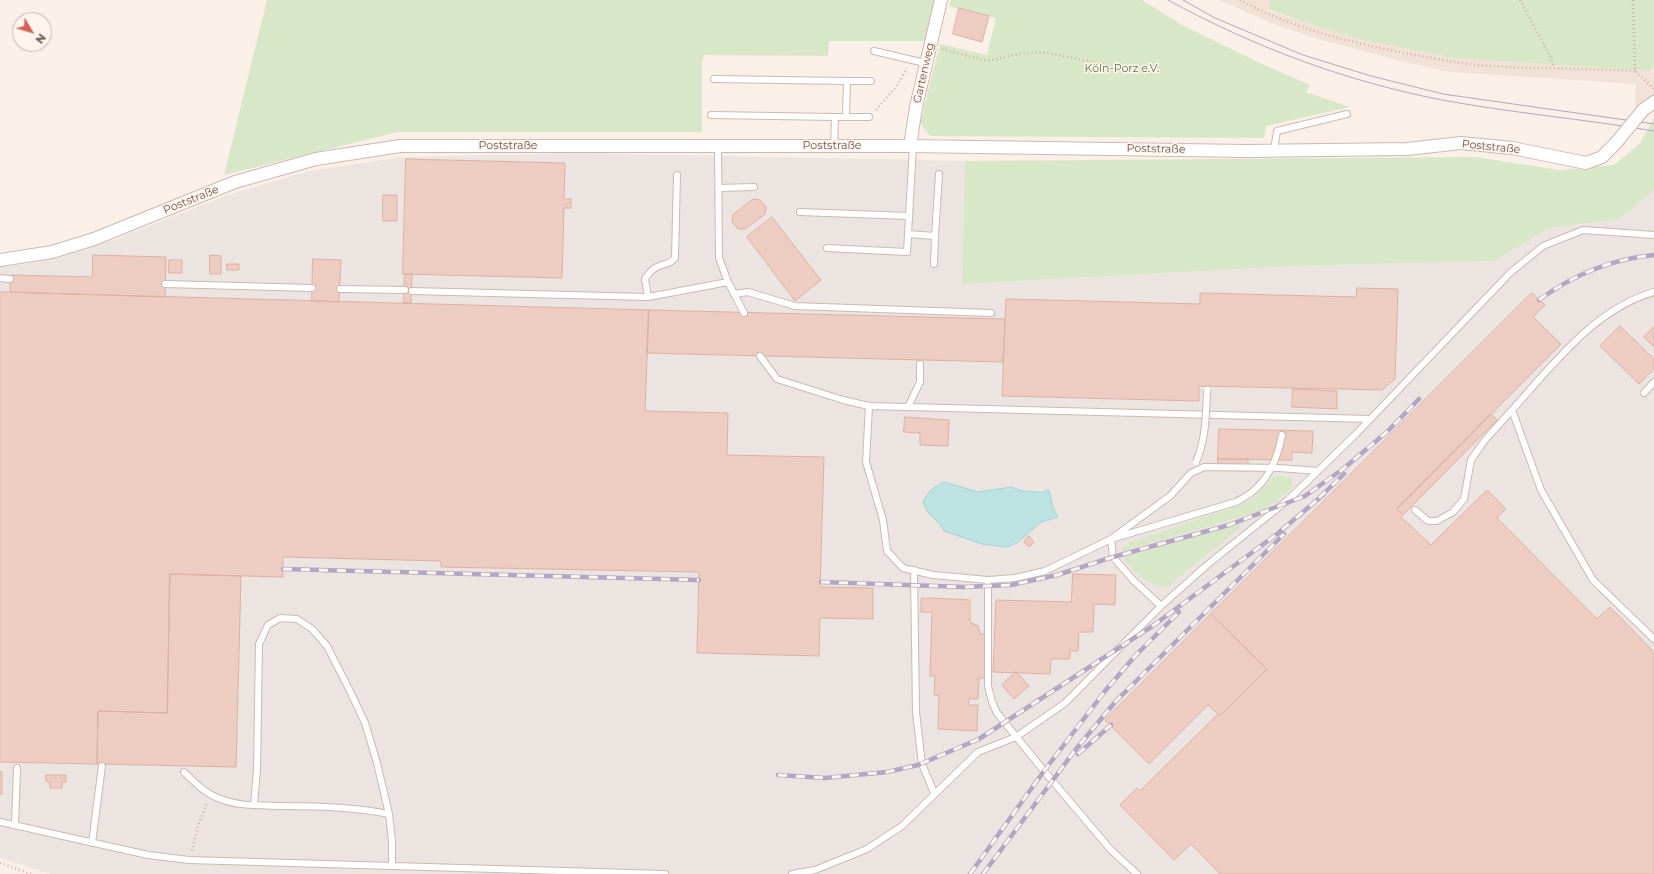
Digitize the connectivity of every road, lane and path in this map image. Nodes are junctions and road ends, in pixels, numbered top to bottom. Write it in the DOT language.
graph roads {
  1 [pos="941,0"];
  2 [pos="1240,0"];
  3 [pos="1520,0"];
  4 [pos="1633,0"];
  5 [pos="930,46"];
  6 [pos="874,51"];
  7 [pos="910,60"];
  8 [pos="925,63"];
  9 [pos="1108,65"];
  10 [pos="1554,68"];
  11 [pos="1635,71"];
  12 [pos="714,78"];
  13 [pos="847,81"];
  14 [pos="871,81"];
  15 [pos="1654,90"];
  16 [pos="1654,102"];
  17 [pos="1347,114"];
  18 [pos="711,115"];
  19 [pos="835,116"];
  20 [pos="846,117"];
  21 [pos="869,117"];
  22 [pos="718,146"];
  23 [pos="834,146"];
  24 [pos="911,146"];
  25 [pos="1274,150"];
  26 [pos="939,174"];
  27 [pos="677,175"];
  28 [pos="754,187"];
  29 [pos="718,188"];
  30 [pos="800,212"];
  31 [pos="909,216"];
  32 [pos="908,234"];
  33 [pos="1654,235"];
  34 [pos="935,236"];
  35 [pos="827,248"];
  36 [pos="0,260"];
  37 [pos="934,264"];
  38 [pos="0,278"];
  39 [pos="10,278"];
  40 [pos="728,282"];
  41 [pos="166,284"];
  42 [pos="312,288"];
  43 [pos="340,289"];
  44 [pos="405,290"];
  45 [pos="412,291"];
  46 [pos="1654,292"];
  47 [pos="734,294"];
  48 [pos="648,297"];
  49 [pos="991,312"];
  50 [pos="744,313"];
  51 [pos="760,356"];
  52 [pos="920,364"];
  53 [pos="1654,382"];
  54 [pos="1207,390"];
  55 [pos="1644,393"];
  56 [pos="869,406"];
  57 [pos="908,407"];
  58 [pos="1512,410"];
  59 [pos="1371,419"];
  60 [pos="1282,435"];
  61 [pos="1318,471"];
  62 [pos="1191,473"];
  63 [pos="1415,510"];
  64 [pos="1111,539"];
  65 [pos="914,570"];
  66 [pos="988,580"];
  67 [pos="1161,606"];
  68 [pos="1654,639"];
  69 [pos="1016,737"];
  70 [pos="102,766"];
  71 [pos="17,768"];
  72 [pos="184,772"];
  73 [pos="934,793"];
  74 [pos="210,794"];
  75 [pos="254,805"];
  76 [pos="389,814"];
  77 [pos="0,822"];
  78 [pos="15,825"];
  79 [pos="92,843"];
  80 [pos="189,860"];
  81 [pos="0,863"];
  82 [pos="392,866"];
  83 [pos="31,874"];
  84 [pos="665,874"];
  85 [pos="792,874"];
  86 [pos="1137,874"];
  1 -- 5 [label="street, Gartenweg"];
  2 -- 10 [label="path"];
  3 -- 10 [label="path"];
  4 -- 11 [label="path"];
  5 -- 8 [label="street, Gartenweg"];
  5 -- 9 [label="path"];
  6 -- 7 [label="lane"];
  7 -- 8 [label="lane"];
  7 -- 21 [label="path"];
  8 -- 24 [label="street, Gartenweg"];
  10 -- 11 [label="path"];
  11 -- 15 [label="path"];
  12 -- 13 [label="lane"];
  13 -- 14 [label="lane"];
  13 -- 20 [label="lane"];
  16 -- 25 [label="street, Poststraße, bridge"];
  17 -- 25 [label="lane"];
  18 -- 19 [label="lane"];
  19 -- 20 [label="lane"];
  19 -- 23 [label="lane"];
  20 -- 21 [label="lane"];
  22 -- 23 [label="street, Poststraße"];
  22 -- 29 [label="lane"];
  22 -- 36 [label="street, Poststraße"];
  23 -- 24 [label="street, Poststraße"];
  24 -- 25 [label="street, Poststraße"];
  24 -- 31 [label="lane"];
  26 -- 34 [label="lane"];
  27 -- 48 [label="lane"];
  28 -- 29 [label="lane"];
  29 -- 40 [label="lane"];
  30 -- 31 [label="lane"];
  31 -- 32 [label="lane"];
  32 -- 34 [label="lane"];
  32 -- 35 [label="lane"];
  33 -- 59 [label="lane"];
  34 -- 37 [label="lane"];
  38 -- 39 [label="lane"];
  40 -- 47 [label="lane"];
  40 -- 48 [label="lane"];
  41 -- 42 [label="lane"];
  43 -- 44 [label="lane"];
  45 -- 48 [label="lane"];
  46 -- 58 [label="lane"];
  47 -- 49 [label="lane"];
  47 -- 50 [label="lane"];
  51 -- 56 [label="lane"];
  52 -- 57 [label="lane"];
  53 -- 55 [label="lane"];
  54 -- 62 [label="lane, bridge"];
  56 -- 57 [label="lane"];
  56 -- 65 [label="lane"];
  57 -- 59 [label="lane"];
  58 -- 63 [label="lane"];
  58 -- 68 [label="lane"];
  59 -- 61 [label="lane"];
  60 -- 64 [label="lane"];
  61 -- 62 [label="lane"];
  61 -- 67 [label="lane"];
  62 -- 64 [label="lane"];
  64 -- 66 [label="lane"];
  64 -- 67 [label="lane"];
  65 -- 66 [label="lane"];
  65 -- 73 [label="lane"];
  66 -- 69 [label="lane"];
  67 -- 69 [label="lane"];
  69 -- 73 [label="lane"];
  69 -- 86 [label="lane"];
  70 -- 79 [label="lane"];
  71 -- 78 [label="lane"];
  72 -- 74 [label="lane"];
  73 -- 85 [label="lane"];
  74 -- 75 [label="lane"];
  74 -- 80 [label="path"];
  75 -- 76 [label="lane"];
  75 -- 76 [label="lane"];
  76 -- 82 [label="lane"];
  77 -- 78 [label="lane"];
  78 -- 79 [label="lane"];
  79 -- 80 [label="lane"];
  80 -- 82 [label="lane"];
  81 -- 83 [label="path"];
  82 -- 84 [label="lane"];
}
